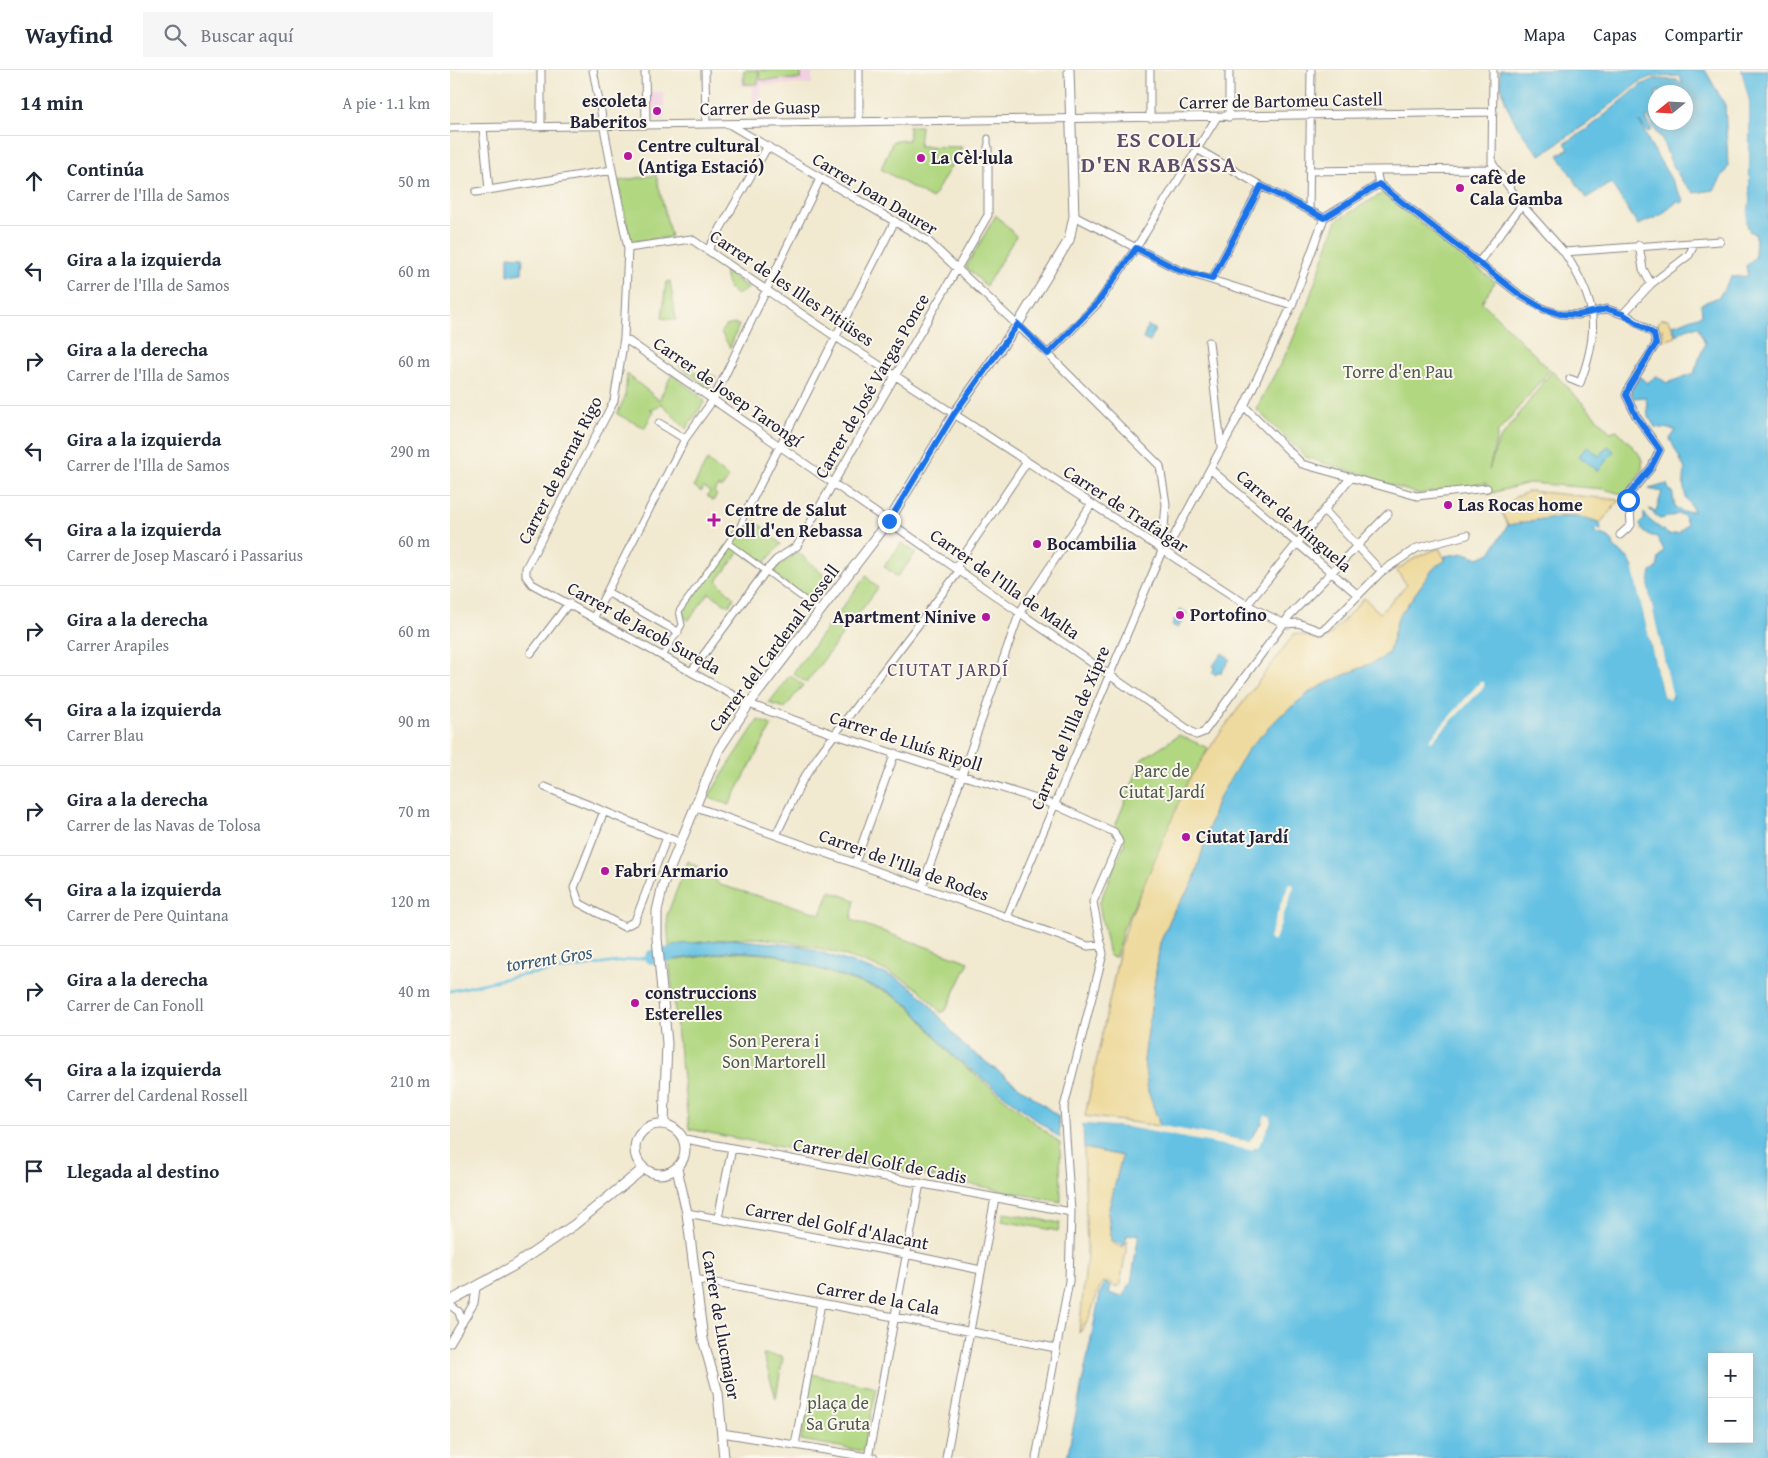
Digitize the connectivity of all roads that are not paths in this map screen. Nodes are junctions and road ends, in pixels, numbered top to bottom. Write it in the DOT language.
graph roads {
  1 [pos="541,70"];
  2 [pos="593,70"];
  3 [pos="645,70"];
  4 [pos="705,70"];
  5 [pos="859,70"];
  6 [pos="1069,70"];
  7 [pos="1150,70"];
  8 [pos="1230,70"];
  9 [pos="1311,70"];
  10 [pos="1493,70"];
  11 [pos="1493,112"];
  12 [pos="1310,115"];
  13 [pos="1229,116"];
  14 [pos="1217,117"];
  15 [pos="1150,118"];
  16 [pos="1070,119"];
  17 [pos="859,122"];
  18 [pos="646,124"];
  19 [pos="706,124"];
  20 [pos="728,124"];
  21 [pos="604,125"];
  22 [pos="542,126"];
  23 [pos="450,128"];
  24 [pos="483,128"];
  25 [pos="988,138"];
  26 [pos="768,146"];
  27 [pos="988,147"];
  28 [pos="1197,149"];
  29 [pos="1496,169"];
  30 [pos="612,170"];
  31 [pos="1376,170"];
  32 [pos="1309,172"];
  33 [pos="820,179"];
  34 [pos="1379,184"];
  35 [pos="1261,186"];
  36 [pos="489,190"];
  37 [pos="476,192"];
  38 [pos="1522,205"];
  39 [pos="1309,209"];
  40 [pos="1074,216"];
  41 [pos="1324,218"];
  42 [pos="895,221"];
  43 [pos="1720,241"];
  44 [pos="1695,243"];
  45 [pos="1639,246"];
  46 [pos="628,248"];
  47 [pos="1136,248"];
  48 [pos="708,250"];
  49 [pos="1564,252"];
  50 [pos="1479,262"];
  51 [pos="956,268"];
  52 [pos="1212,279"];
  53 [pos="1651,284"];
  54 [pos="767,290"];
  55 [pos="1292,305"];
  56 [pos="1593,310"];
  57 [pos="1623,314"];
  58 [pos="1018,324"];
  59 [pos="836,337"];
  60 [pos="624,338"];
  61 [pos="1209,342"];
  62 [pos="1048,354"];
  63 [pos="894,376"];
  64 [pos="1570,378"];
  65 [pos="713,400"];
  66 [pos="1244,406"];
  67 [pos="954,414"];
  68 [pos="658,423"];
  69 [pos="684,439"];
  70 [pos="779,446"];
  71 [pos="1222,446"];
  72 [pos="1027,462"];
  73 [pos="1210,469"];
  74 [pos="1352,477"];
  75 [pos="834,483"];
  76 [pos="1487,488"];
  77 [pos="1091,505"];
  78 [pos="747,510"];
  79 [pos="1324,510"];
  80 [pos="1388,514"];
  81 [pos="889,521"];
  82 [pos="1467,535"];
  83 [pos="1620,535"];
  84 [pos="728,543"];
  85 [pos="1297,543"];
  86 [pos="1357,546"];
  87 [pos="1162,551"];
  88 [pos="958,569"];
  89 [pos="1379,570"];
  90 [pos="766,572"];
  91 [pos="1331,572"];
  92 [pos="526,576"];
  93 [pos="607,592"];
  94 [pos="1358,595"];
  95 [pos="569,603"];
  96 [pos="1247,605"];
  97 [pos="820,611"];
  98 [pos="1020,612"];
  99 [pos="594,617"];
  100 [pos="1285,624"];
  101 [pos="678,632"];
  102 [pos="531,653"];
  103 [pos="663,656"];
  104 [pos="691,672"];
  105 [pos="1109,674"];
  106 [pos="749,704"];
  107 [pos="836,735"];
  108 [pos="894,753"];
  109 [pos="961,775"];
  110 [pos="545,787"];
  111 [pos="1055,804"];
  112 [pos="696,807"];
  113 [pos="604,811"];
  114 [pos="776,835"];
  115 [pos="667,837"];
  116 [pos="681,843"];
  117 [pos="854,863"];
  118 [pos="922,887"];
  119 [pos="1006,917"];
  120 [pos="1102,945"];
  121 [pos="664,1123"];
  122 [pos="684,1139"];
  123 [pos="732,1148"];
  124 [pos="643,1169"];
  125 [pos="677,1169"];
  126 [pos="920,1183"];
  127 [pos="995,1198"];
  128 [pos="1071,1212"];
  129 [pos="687,1213"];
  130 [pos="718,1218"];
  131 [pos="905,1254"];
  132 [pos="981,1270"];
  133 [pos="695,1279"];
  134 [pos="476,1288"];
  135 [pos="821,1302"];
  136 [pos="450,1303"];
  137 [pos="894,1316"];
  138 [pos="462,1323"];
  139 [pos="970,1330"];
  140 [pos="450,1343"];
  141 [pos="1056,1348"];
  142 [pos="722,1433"];
  143 [pos="796,1445"];
  144 [pos="724,1458"];
  145 [pos="870,1458"];
  146 [pos="946,1458"];
  147 [pos="1036,1458"];
  1 -- 22 [label="street"];
  2 -- 21 [label="street, Carrer de Bernat Rigo"];
  3 -- 18 [label="street"];
  4 -- 19 [label="street"];
  5 -- 17 [label="street"];
  6 -- 16 [label="street, Carrer del Cardenal Rossell"];
  7 -- 15 [label="street"];
  8 -- 13 [label="street"];
  9 -- 12 [label="street"];
  10 -- 11 [label="street"];
  11 -- 12 [label="street, Carrer de Bartomeu Castell"];
  11 -- 29 [label="street"];
  12 -- 13 [label="street, Carrer de Bartomeu Castell"];
  12 -- 32 [label="street"];
  13 -- 14 [label="street, Carrer de Bartomeu Castell"];
  14 -- 15 [label="street, Carrer de Bartomeu Castell"];
  14 -- 28 [label="street"];
  15 -- 16 [label="street, Carrer de Bartomeu Castell"];
  16 -- 17 [label="street, Carrer de Guasp"];
  16 -- 40 [label="street, Carrer del Cardenal Rossell"];
  17 -- 20 [label="street, Carrer de Guasp"];
  18 -- 19 [label="street, Carrer de Guasp"];
  18 -- 21 [label="street, Carrer de Guasp"];
  19 -- 20 [label="street, Carrer de Guasp"];
  20 -- 26 [label="street, Carrer Joan Daurer"];
  21 -- 22 [label="street, Carrer de Guasp"];
  21 -- 30 [label="street, Carrer de Bernat Rigo"];
  22 -- 24 [label="street, Carrer de Guasp"];
  23 -- 24 [label="street, Carrer de Guasp"];
  24 -- 36 [label="street"];
  25 -- 27 [label="street, Carrer de José Vargas Ponce"];
  26 -- 33 [label="street, Carrer Joan Daurer"];
  26 -- 48 [label="street"];
  27 -- 51 [label="street, Carrer de José Vargas Ponce"];
  28 -- 35 [label="street"];
  28 -- 47 [label="street"];
  29 -- 31 [label="street"];
  29 -- 38 [label="street"];
  30 -- 36 [label="street"];
  30 -- 46 [label="street, Carrer de Bernat Rigo"];
  31 -- 32 [label="street"];
  31 -- 34 [label="street"];
  32 -- 39 [label="street"];
  33 -- 42 [label="street, Carrer Joan Daurer"];
  33 -- 54 [label="street"];
  34 -- 41 [label="street"];
  34 -- 50 [label="street"];
  35 -- 39 [label="street"];
  35 -- 52 [label="street"];
  36 -- 37 [label="street"];
  38 -- 49 [label="street"];
  38 -- 50 [label="street"];
  39 -- 41 [label="street"];
  40 -- 47 [label="street"];
  40 -- 58 [label="street, Carrer del Cardenal Rossell"];
  41 -- 55 [label="street"];
  42 -- 51 [label="street, Carrer Joan Daurer"];
  42 -- 59 [label="street"];
  43 -- 44 [label="street"];
  44 -- 45 [label="street"];
  44 -- 53 [label="street"];
  45 -- 49 [label="street"];
  45 -- 53 [label="street"];
  46 -- 48 [label="street, Carrer de les Illes Pitiüses"];
  46 -- 60 [label="street, Carrer de Bernat Rigo"];
  47 -- 52 [label="street"];
  47 -- 62 [label="street"];
  48 -- 54 [label="street, Carrer de les Illes Pitiüses"];
  49 -- 56 [label="street"];
  50 -- 56 [label="street"];
  51 -- 58 [label="street, Carrer Joan Daurer"];
  51 -- 63 [label="street, Carrer de José Vargas Ponce"];
  52 -- 55 [label="street"];
  53 -- 57 [label="street"];
  54 -- 59 [label="street, Carrer de les Illes Pitiüses"];
  54 -- 65 [label="street"];
  55 -- 66 [label="street"];
  56 -- 57 [label="street"];
  56 -- 64 [label="street"];
  57 -- 83 [label="street"];
  58 -- 62 [label="street, Carrer Joan Daurer"];
  58 -- 67 [label="street, Carrer del Cardenal Rossell"];
  59 -- 63 [label="street, Carrer de les Illes Pitiüses"];
  59 -- 70 [label="street"];
  60 -- 65 [label="street, Carrer de Josep Tarongí"];
  60 -- 92 [label="street, Carrer de Bernat Rigo"];
  61 -- 71 [label="street"];
  62 -- 87 [label="street, Carrer Joan Daurer"];
  63 -- 67 [label="street, Carrer de les Illes Pitiüses"];
  63 -- 75 [label="street, Carrer de José Vargas Ponce"];
  65 -- 69 [label="street"];
  65 -- 70 [label="street, Carrer de Josep Tarongí"];
  66 -- 71 [label="street"];
  66 -- 74 [label="street"];
  67 -- 72 [label="street, Carrer de Trafalgar"];
  67 -- 81 [label="street, Carrer del Cardenal Rossell"];
  68 -- 69 [label="street"];
  69 -- 93 [label="street"];
  70 -- 75 [label="street, Carrer de Josep Tarongí"];
  70 -- 78 [label="street"];
  71 -- 73 [label="street"];
  72 -- 77 [label="street, Carrer de Trafalgar"];
  72 -- 88 [label="street"];
  73 -- 85 [label="street, Carrer de Minguela"];
  73 -- 87 [label="street"];
  74 -- 76 [label="street"];
  74 -- 79 [label="street"];
  75 -- 81 [label="street, Carrer de Josep Tarongí"];
  75 -- 90 [label="street, Carrer de José Vargas Ponce"];
  77 -- 87 [label="street, Carrer de Trafalgar"];
  77 -- 98 [label="street"];
  78 -- 84 [label="street"];
  79 -- 85 [label="street"];
  79 -- 86 [label="street"];
  80 -- 86 [label="street"];
  81 -- 88 [label="street, Carrer de l'Illa de Malta"];
  81 -- 106 [label="street, Carrer del Cardenal Rossell"];
  82 -- 89 [label="street"];
  84 -- 90 [label="street"];
  84 -- 101 [label="street"];
  85 -- 91 [label="street, Carrer de Minguela"];
  85 -- 96 [label="street"];
  86 -- 89 [label="street"];
  86 -- 91 [label="street"];
  87 -- 96 [label="street, Carrer de Trafalgar"];
  87 -- 105 [label="street, Carrer de l'Illa de Xipre"];
  88 -- 98 [label="street, Carrer de l'Illa de Malta"];
  88 -- 107 [label="street"];
  89 -- 94 [label="street"];
  90 -- 97 [label="street"];
  90 -- 104 [label="street, Carrer de José Vargas Ponce"];
  91 -- 94 [label="street, Carrer de Minguela"];
  91 -- 100 [label="street"];
  92 -- 95 [label="street, Carrer de Jacob Sureda"];
  93 -- 99 [label="street"];
  93 -- 101 [label="street"];
  94 -- 100 [label="street, Carrer de Trafalgar"];
  95 -- 99 [label="street, Carrer de Jacob Sureda"];
  95 -- 102 [label="street"];
  96 -- 100 [label="street, Carrer de Trafalgar"];
  98 -- 105 [label="street, Carrer de l'Illa de Malta"];
  98 -- 109 [label="street"];
  99 -- 103 [label="street, Carrer de Jacob Sureda"];
  100 -- 105 [label="street, Carrer de l'Illa de Malta"];
  101 -- 103 [label="street"];
  103 -- 104 [label="street, Carrer de Jacob Sureda"];
  104 -- 106 [label="street, Carrer de Jacob Sureda"];
  105 -- 111 [label="street, Carrer de l'Illa de Xipre"];
  106 -- 107 [label="street, Carrer de Lluís Ripoll"];
  106 -- 112 [label="street, Carrer del Cardenal Rossell"];
  107 -- 108 [label="street, Carrer de Lluís Ripoll"];
  107 -- 114 [label="street"];
  108 -- 109 [label="street, Carrer de Lluís Ripoll"];
  108 -- 117 [label="street"];
  109 -- 111 [label="street, Carrer de Lluís Ripoll"];
  109 -- 118 [label="street"];
  110 -- 113 [label="street"];
  111 -- 119 [label="street, Carrer de l'Illa de Xipre"];
  111 -- 120 [label="street, Carrer de Lluís Ripoll"];
  112 -- 114 [label="street, Carrer de l'Illa de Rodes"];
  112 -- 116 [label="street, Carrer del Cardenal Rossell"];
  113 -- 115 [label="street"];
  113 -- 115 [label="street"];
  114 -- 117 [label="street, Carrer de l'Illa de Rodes"];
  115 -- 116 [label="street"];
  116 -- 121 [label="street, Carrer del Cardenal Rossell"];
  117 -- 118 [label="street, Carrer de l'Illa de Rodes"];
  118 -- 119 [label="street, Carrer de l'Illa de Rodes"];
  119 -- 120 [label="street, Carrer de l'Illa de Rodes"];
  120 -- 128 [label="street"];
  121 -- 122 [label="street"];
  121 -- 124 [label="street"];
  122 -- 123 [label="street, Carrer del Golf de Cadis"];
  122 -- 125 [label="street"];
  123 -- 126 [label="street, Carrer del Golf de Cadis"];
  123 -- 130 [label="street"];
  124 -- 125 [label="street"];
  124 -- 134 [label="street"];
  125 -- 129 [label="street, Carrer de Llucmajor"];
  126 -- 127 [label="street, Carrer del Golf de Cadis"];
  126 -- 131 [label="street"];
  127 -- 128 [label="street, Carrer del Golf de Cadis"];
  127 -- 132 [label="street"];
  128 -- 141 [label="street"];
  129 -- 130 [label="street, Carrer del Golf d'Alacant"];
  129 -- 133 [label="street, Carrer de Llucmajor"];
  130 -- 131 [label="street, Carrer del Golf d'Alacant"];
  131 -- 132 [label="street, Carrer del Golf d'Alacant"];
  131 -- 137 [label="street"];
  132 -- 139 [label="street"];
  133 -- 135 [label="street, Carrer de la Cala"];
  133 -- 142 [label="street, Carrer de Llucmajor"];
  134 -- 136 [label="street"];
  134 -- 138 [label="street"];
  135 -- 137 [label="street, Carrer de la Cala"];
  135 -- 143 [label="street"];
  136 -- 138 [label="street"];
  137 -- 139 [label="street, Carrer de la Cala"];
  137 -- 145 [label="street"];
  138 -- 140 [label="street"];
  139 -- 141 [label="street, Carrer de la Cala"];
  139 -- 146 [label="street"];
  141 -- 147 [label="street"];
  142 -- 143 [label="street"];
  142 -- 144 [label="street, Carrer de Llucmajor"];
  143 -- 145 [label="street"];
}
